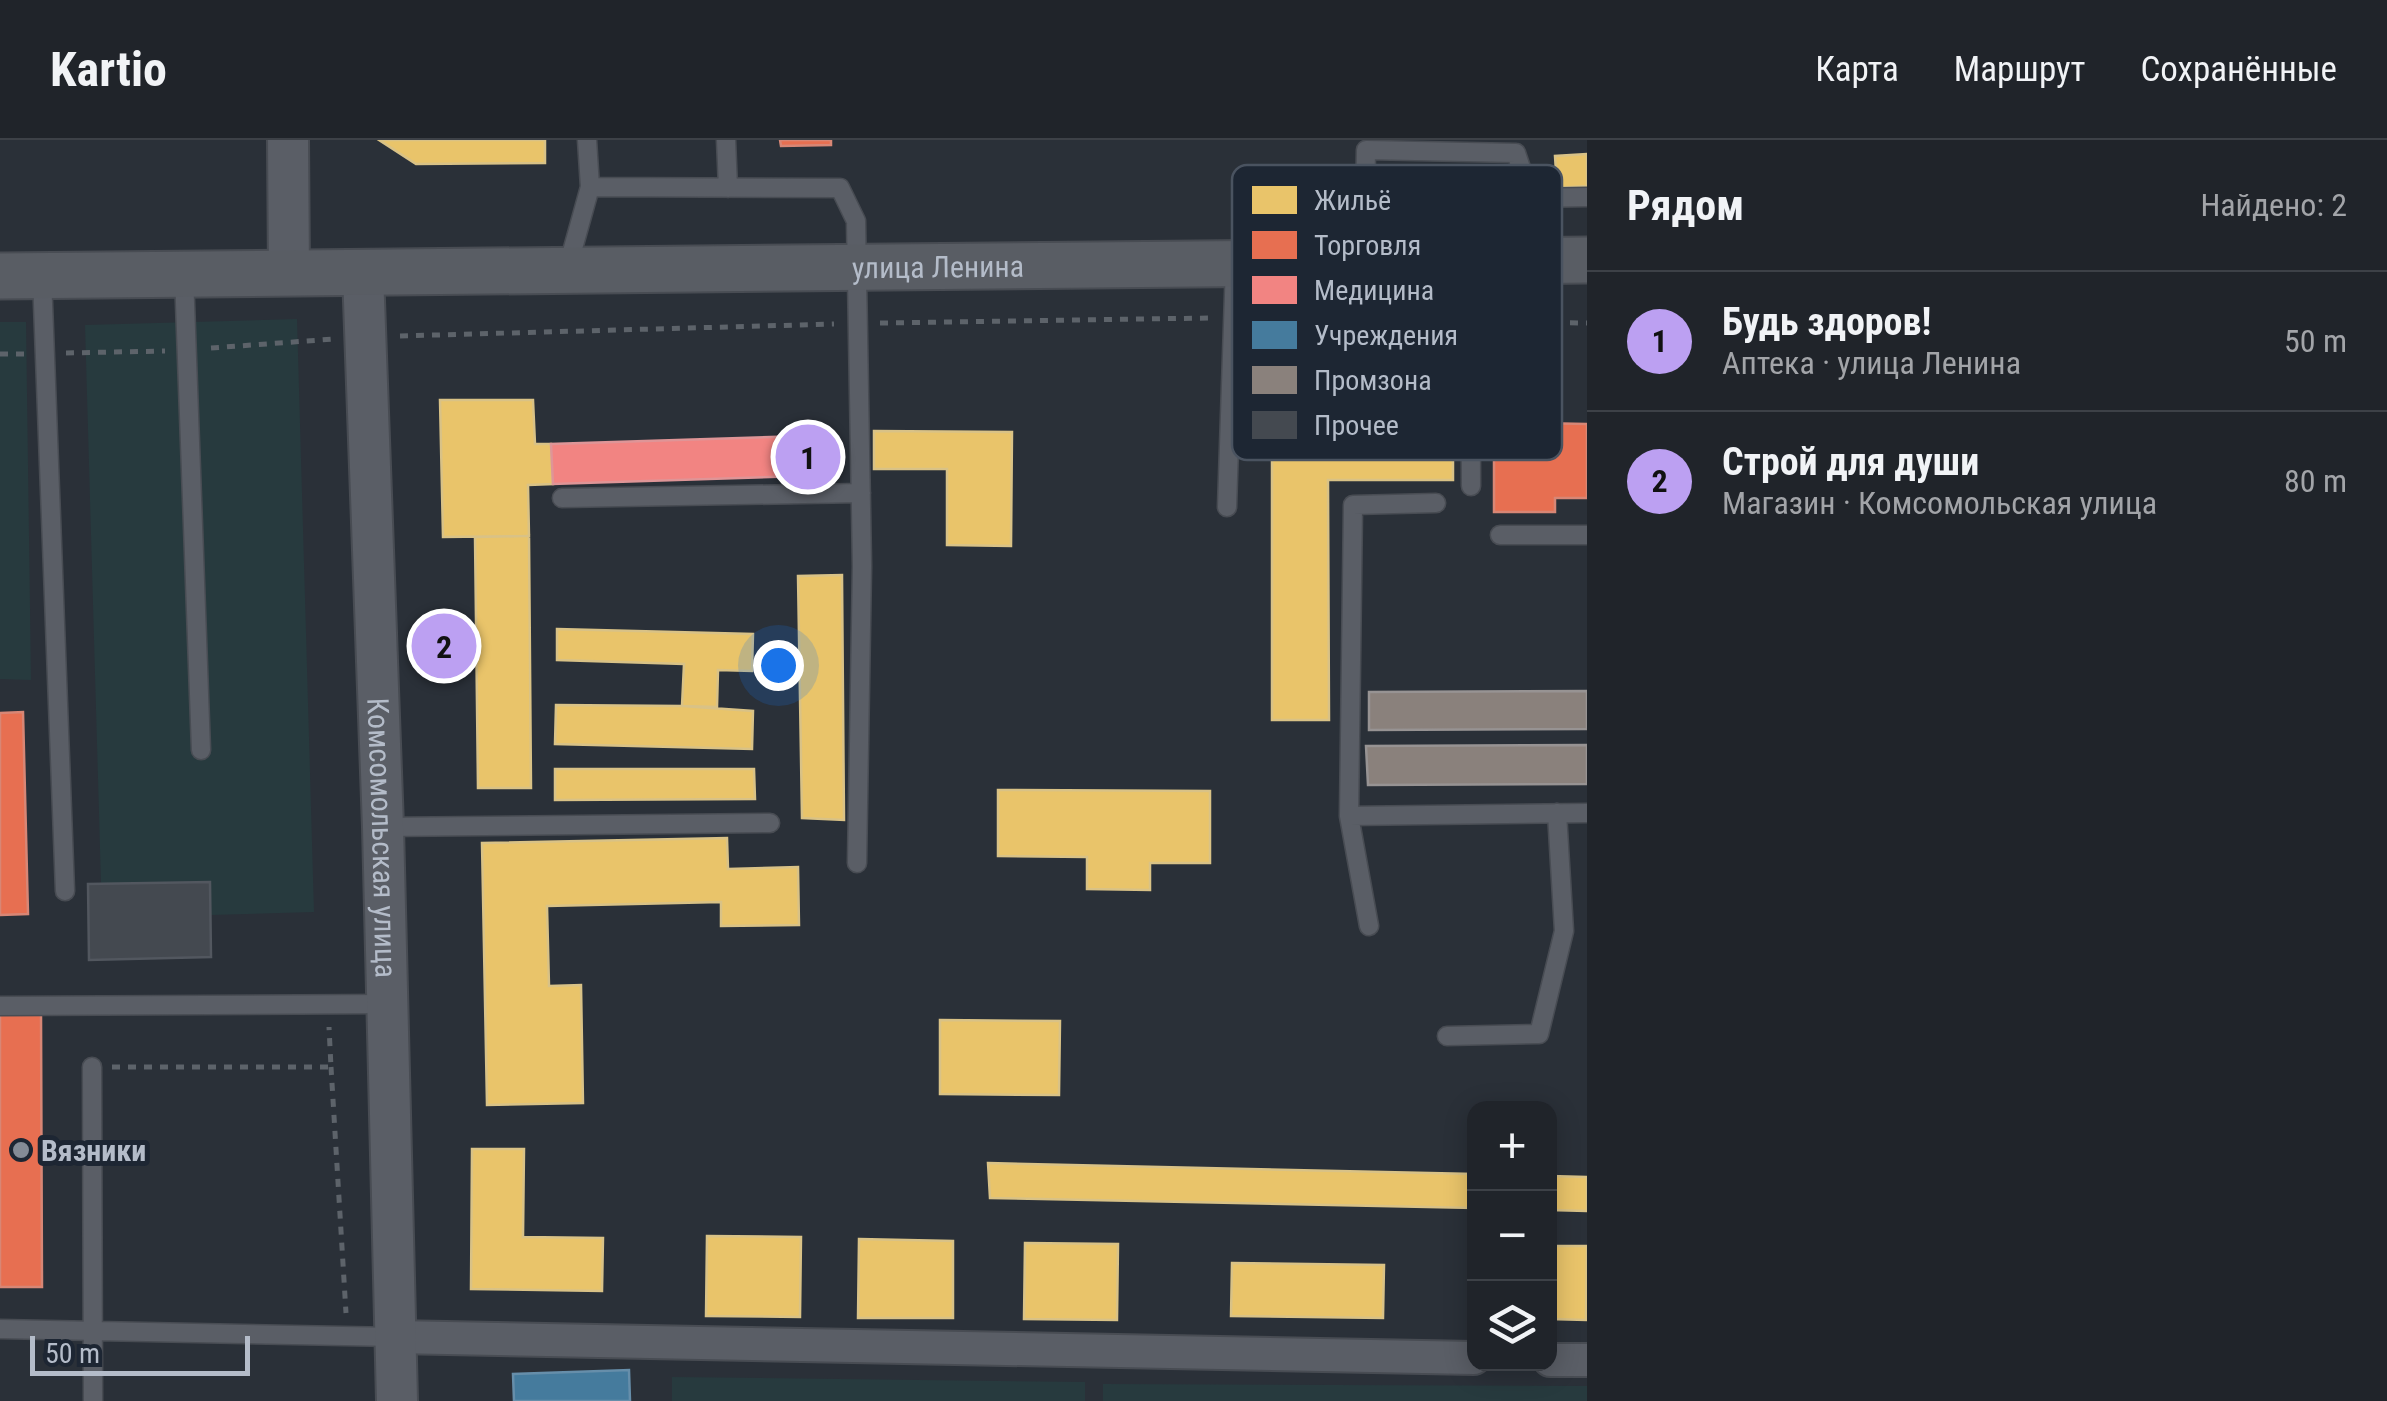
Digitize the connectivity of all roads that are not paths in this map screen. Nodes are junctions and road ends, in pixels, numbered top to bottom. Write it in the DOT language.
graph roads {
  1 [pos="288,140"];
  2 [pos="587,140"];
  3 [pos="726,140"];
  4 [pos="1366,145"];
  5 [pos="1520,146"];
  6 [pos="590,186"];
  7 [pos="728,188"];
  8 [pos="1562,197"];
  9 [pos="1587,197"];
  10 [pos="1232,264"];
  11 [pos="857,267"];
  12 [pos="567,270"];
  13 [pos="363,272"];
  14 [pos="184,274"];
  15 [pos="289,274"];
  16 [pos="21,276"];
  17 [pos="1232,365"];
  18 [pos="1472,460"];
  19 [pos="1472,486"];
  20 [pos="861,493"];
  21 [pos="562,498"];
  22 [pos="1436,503"];
  23 [pos="1226,508"];
  24 [pos="1587,534"];
  25 [pos="1500,535"];
  26 [pos="201,750"];
  27 [pos="1558,813"];
  28 [pos="1587,813"];
  29 [pos="1350,816"];
  30 [pos="770,823"];
  31 [pos="384,827"];
  32 [pos="857,862"];
  33 [pos="65,892"];
  34 [pos="1369,926"];
  35 [pos="387,1004"];
  36 [pos="0,1006"];
  37 [pos="1447,1036"];
  38 [pos="92,1067"];
  39 [pos="0,1330"];
  40 [pos="93,1330"];
  41 [pos="395,1338"];
  42 [pos="1467,1358"];
  43 [pos="1557,1360"];
  44 [pos="1587,1360"];
  45 [pos="93,1401"];
  46 [pos="398,1401"];
  1 -- 15 [label="street"];
  2 -- 6 [label="lane"];
  3 -- 7 [label="lane"];
  4 -- 5 [label="lane"];
  6 -- 7 [label="lane"];
  6 -- 12 [label="lane"];
  7 -- 11 [label="lane"];
  8 -- 9 [label="lane"];
  10 -- 11 [label="main road, улица Ленина"];
  11 -- 12 [label="main road, улица Ленина"];
  11 -- 20 [label="lane"];
  12 -- 13 [label="main road, улица Ленина"];
  13 -- 15 [label="main road, улица Ленина"];
  13 -- 31 [label="street, Комсомольская улица"];
  14 -- 15 [label="main road, улица Ленина"];
  14 -- 16 [label="main road, улица Ленина"];
  14 -- 26 [label="lane"];
  16 -- 33 [label="lane"];
  17 -- 23 [label="lane"];
  18 -- 19 [label="lane"];
  20 -- 21 [label="lane"];
  20 -- 32 [label="lane"];
  22 -- 29 [label="lane"];
  24 -- 25 [label="lane"];
  27 -- 28 [label="lane"];
  27 -- 29 [label="lane"];
  27 -- 37 [label="lane"];
  29 -- 34 [label="lane"];
  30 -- 31 [label="lane"];
  31 -- 35 [label="street, Комсомольская улица"];
  35 -- 36 [label="lane"];
  35 -- 41 [label="street, Комсомольская улица"];
  38 -- 40 [label="lane"];
  39 -- 40 [label="lane"];
  40 -- 41 [label="lane"];
  40 -- 45 [label="lane"];
  41 -- 42 [label="street"];
  41 -- 46 [label="street, Комсомольская улица"];
  43 -- 44 [label="street"];
}
